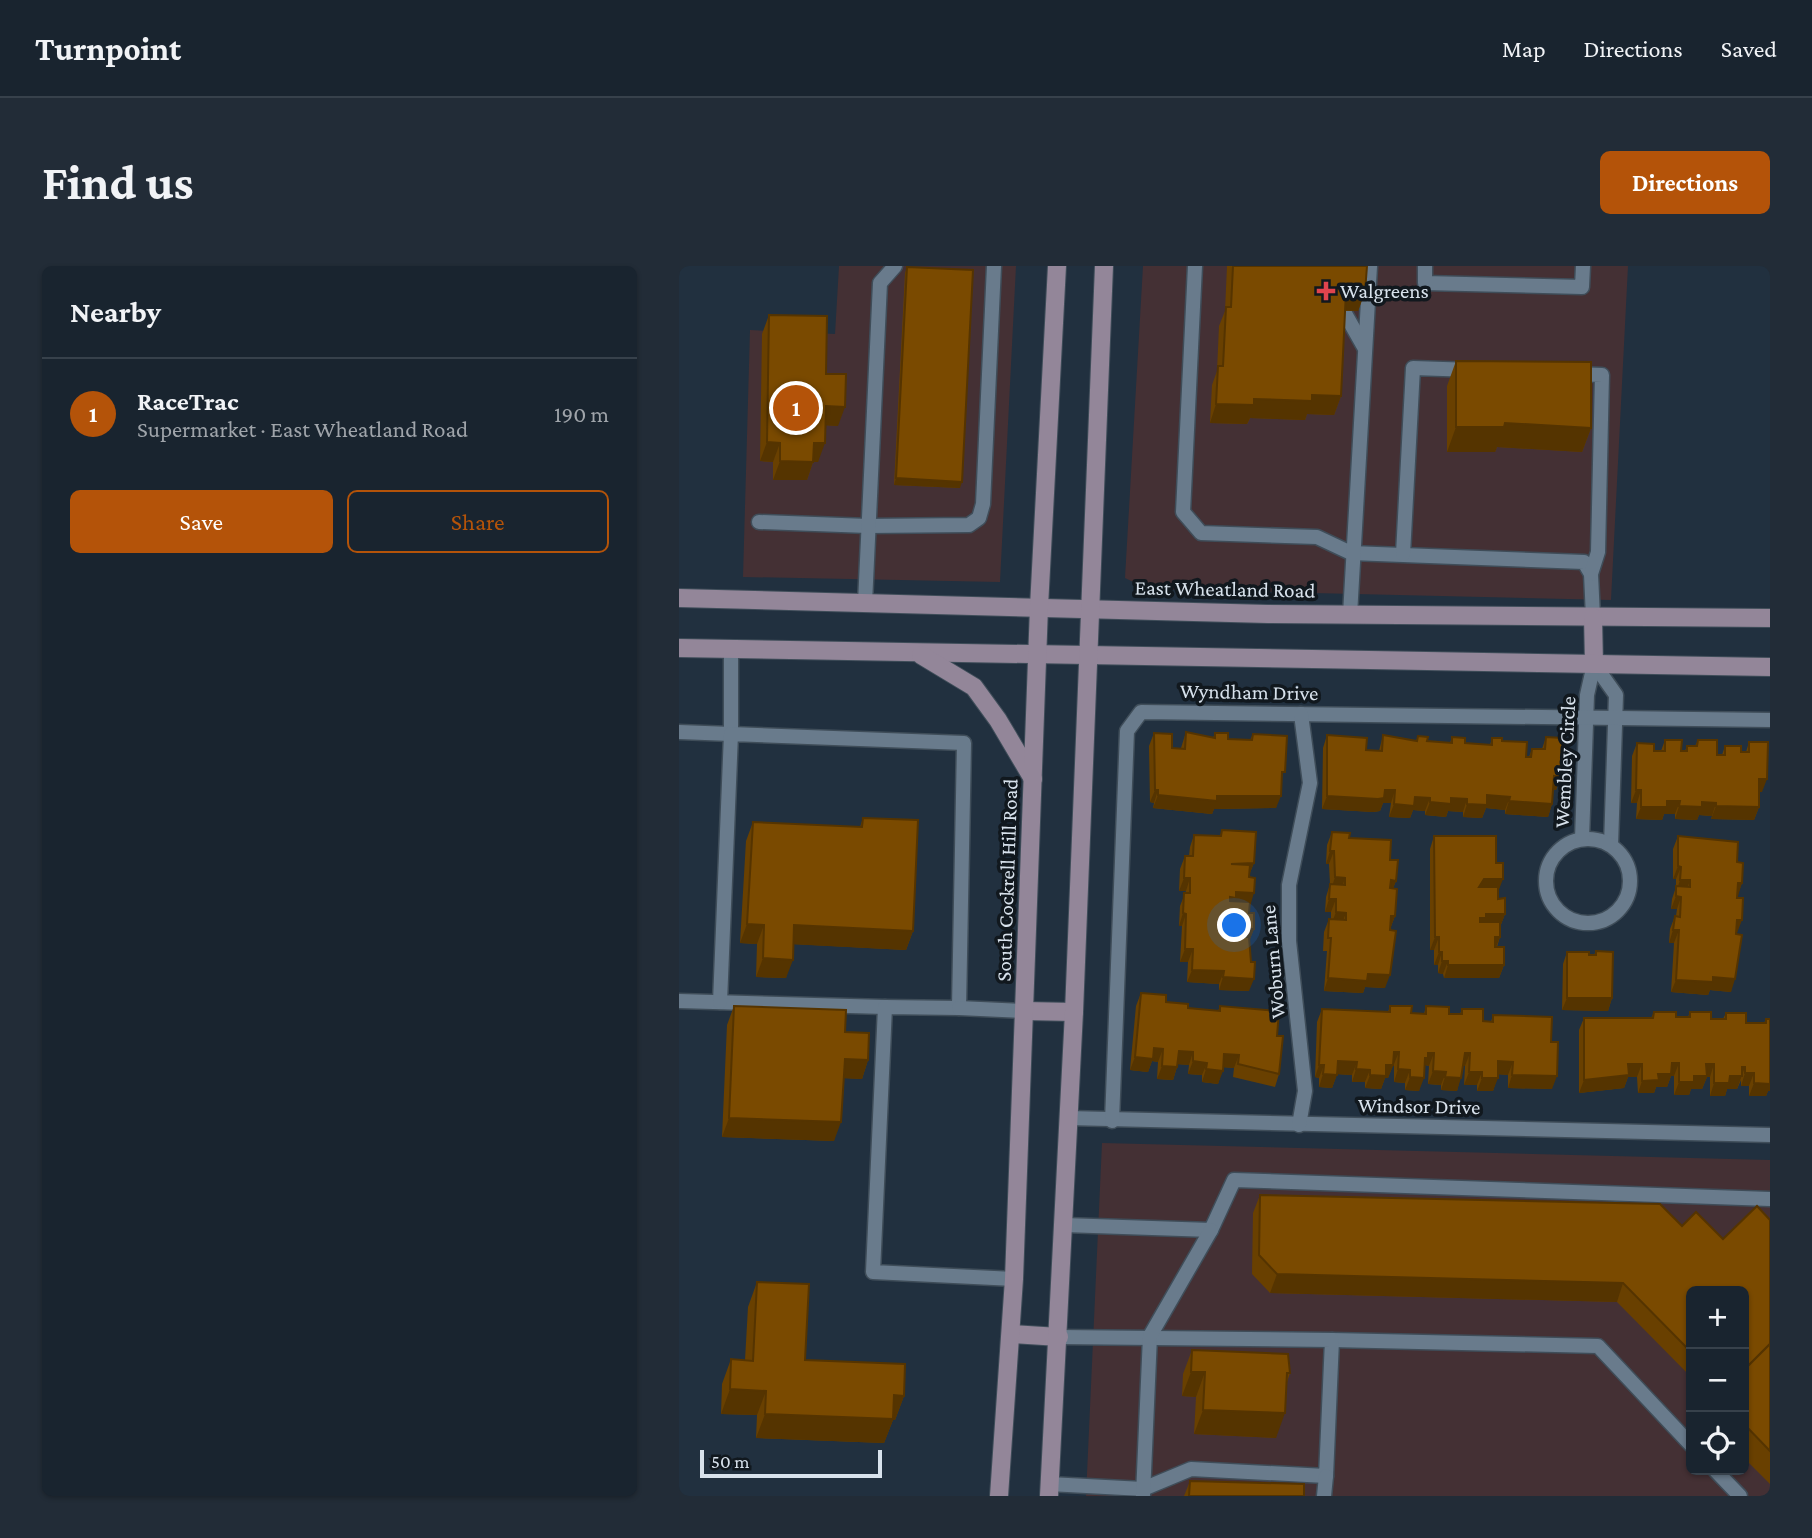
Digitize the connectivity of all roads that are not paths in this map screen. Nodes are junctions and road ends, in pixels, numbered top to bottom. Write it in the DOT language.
graph roads {
  1 [pos="895,266"];
  2 [pos="994,266"];
  3 [pos="1057,266"];
  4 [pos="1104,266"];
  5 [pos="1195,266"];
  6 [pos="1370,266"];
  7 [pos="1425,266"];
  8 [pos="1583,266"];
  9 [pos="1343,310"];
  10 [pos="1365,348"];
  11 [pos="1494,371"];
  12 [pos="1562,374"];
  13 [pos="759,522"];
  14 [pos="869,526"];
  15 [pos="1351,553"];
  16 [pos="1403,554"];
  17 [pos="1591,574"];
  18 [pos="679,598"];
  19 [pos="865,603"];
  20 [pos="1039,607"];
  21 [pos="1091,608"];
  22 [pos="1350,615"];
  23 [pos="1593,617"];
  24 [pos="1770,618"];
  25 [pos="679,648"];
  26 [pos="731,649"];
  27 [pos="918,653"];
  28 [pos="1038,656"];
  29 [pos="1089,657"];
  30 [pos="1594,664"];
  31 [pos="1770,667"];
  32 [pos="1301,714"];
  33 [pos="1586,716"];
  34 [pos="1616,716"];
  35 [pos="1770,720"];
  36 [pos="679,732"];
  37 [pos="731,734"];
  38 [pos="1034,780"];
  39 [pos="1583,839"];
  40 [pos="1611,845"];
  41 [pos="679,1001"];
  42 [pos="720,1002"];
  43 [pos="885,1007"];
  44 [pos="959,1008"];
  45 [pos="1025,1011"];
  46 [pos="1074,1012"];
  47 [pos="1068,1118"];
  48 [pos="1112,1121"];
  49 [pos="1299,1125"];
  50 [pos="1770,1135"];
  51 [pos="1770,1199"];
  52 [pos="1064,1225"];
  53 [pos="1211,1230"];
  54 [pos="1014,1279"];
  55 [pos="1011,1334"];
  56 [pos="1150,1336"];
  57 [pos="1059,1337"];
  58 [pos="1332,1340"];
  59 [pos="1686,1440"];
  60 [pos="1720,1475"];
  61 [pos="1326,1476"];
  62 [pos="1049,1490"];
  63 [pos="1143,1492"];
  64 [pos="999,1496"];
  65 [pos="1324,1496"];
  66 [pos="1739,1496"];
  1 -- 14 [label="lane"];
  2 -- 14 [label="lane"];
  3 -- 20 [label="main road, South Cockrell Hill Road"];
  4 -- 21 [label="main road"];
  5 -- 15 [label="lane"];
  6 -- 10 [label="lane"];
  7 -- 8 [label="lane"];
  9 -- 10 [label="lane"];
  10 -- 15 [label="lane"];
  11 -- 16 [label="lane"];
  12 -- 17 [label="lane"];
  13 -- 14 [label="lane"];
  14 -- 19 [label="lane"];
  15 -- 16 [label="lane"];
  15 -- 22 [label="lane"];
  16 -- 17 [label="lane"];
  17 -- 23 [label="lane"];
  18 -- 19 [label="main road, East Wheatland Road"];
  19 -- 20 [label="main road, East Wheatland Road"];
  20 -- 21 [label="main road, East Wheatland Road"];
  20 -- 28 [label="main road, South Cockrell Hill Road"];
  21 -- 22 [label="main road, East Wheatland Road"];
  21 -- 29 [label="main road"];
  22 -- 23 [label="main road, East Wheatland Road"];
  23 -- 24 [label="main road, East Wheatland Road"];
  23 -- 30 [label="main road"];
  25 -- 26 [label="main road"];
  26 -- 27 [label="main road"];
  26 -- 37 [label="lane"];
  27 -- 28 [label="main road"];
  27 -- 38 [label="main road"];
  28 -- 29 [label="main road"];
  28 -- 38 [label="main road, South Cockrell Hill Road"];
  29 -- 30 [label="main road"];
  29 -- 46 [label="main road"];
  30 -- 31 [label="main road"];
  30 -- 33 [label="lane, Wembley Circle"];
  30 -- 34 [label="lane, Wembley Circle"];
  32 -- 33 [label="lane, Wyndham Drive"];
  32 -- 48 [label="lane, Wyndham Drive"];
  32 -- 49 [label="lane, Woburn Lane"];
  33 -- 34 [label="lane, Wyndham Drive"];
  33 -- 39 [label="lane, Wembley Circle"];
  34 -- 35 [label="lane, Wyndham Drive"];
  34 -- 40 [label="lane, Wembley Circle"];
  36 -- 37 [label="lane"];
  37 -- 42 [label="lane"];
  37 -- 44 [label="lane"];
  38 -- 45 [label="main road, South Cockrell Hill Road"];
  39 -- 40 [label="lane, Wembley Circle"];
  39 -- 40 [label="lane, Wembley Circle"];
  41 -- 42 [label="lane"];
  42 -- 43 [label="lane"];
  43 -- 44 [label="lane"];
  43 -- 54 [label="lane"];
  44 -- 45 [label="lane"];
  45 -- 46 [label="main road"];
  45 -- 54 [label="main road, South Cockrell Hill Road"];
  46 -- 47 [label="main road"];
  47 -- 48 [label="lane, Windsor Drive"];
  47 -- 52 [label="main road"];
  48 -- 49 [label="lane, Windsor Drive"];
  49 -- 50 [label="lane, Windsor Drive"];
  51 -- 53 [label="lane"];
  52 -- 53 [label="lane"];
  52 -- 57 [label="main road"];
  53 -- 56 [label="lane"];
  54 -- 55 [label="main road, South Cockrell Hill Road"];
  55 -- 57 [label="main road"];
  55 -- 64 [label="main road, South Cockrell Hill Road"];
  56 -- 57 [label="lane"];
  56 -- 58 [label="lane"];
  56 -- 63 [label="lane"];
  57 -- 62 [label="main road"];
  58 -- 59 [label="lane"];
  58 -- 61 [label="lane"];
  60 -- 66 [label="lane"];
  61 -- 63 [label="lane"];
  61 -- 65 [label="lane"];
  62 -- 63 [label="lane"];
}
